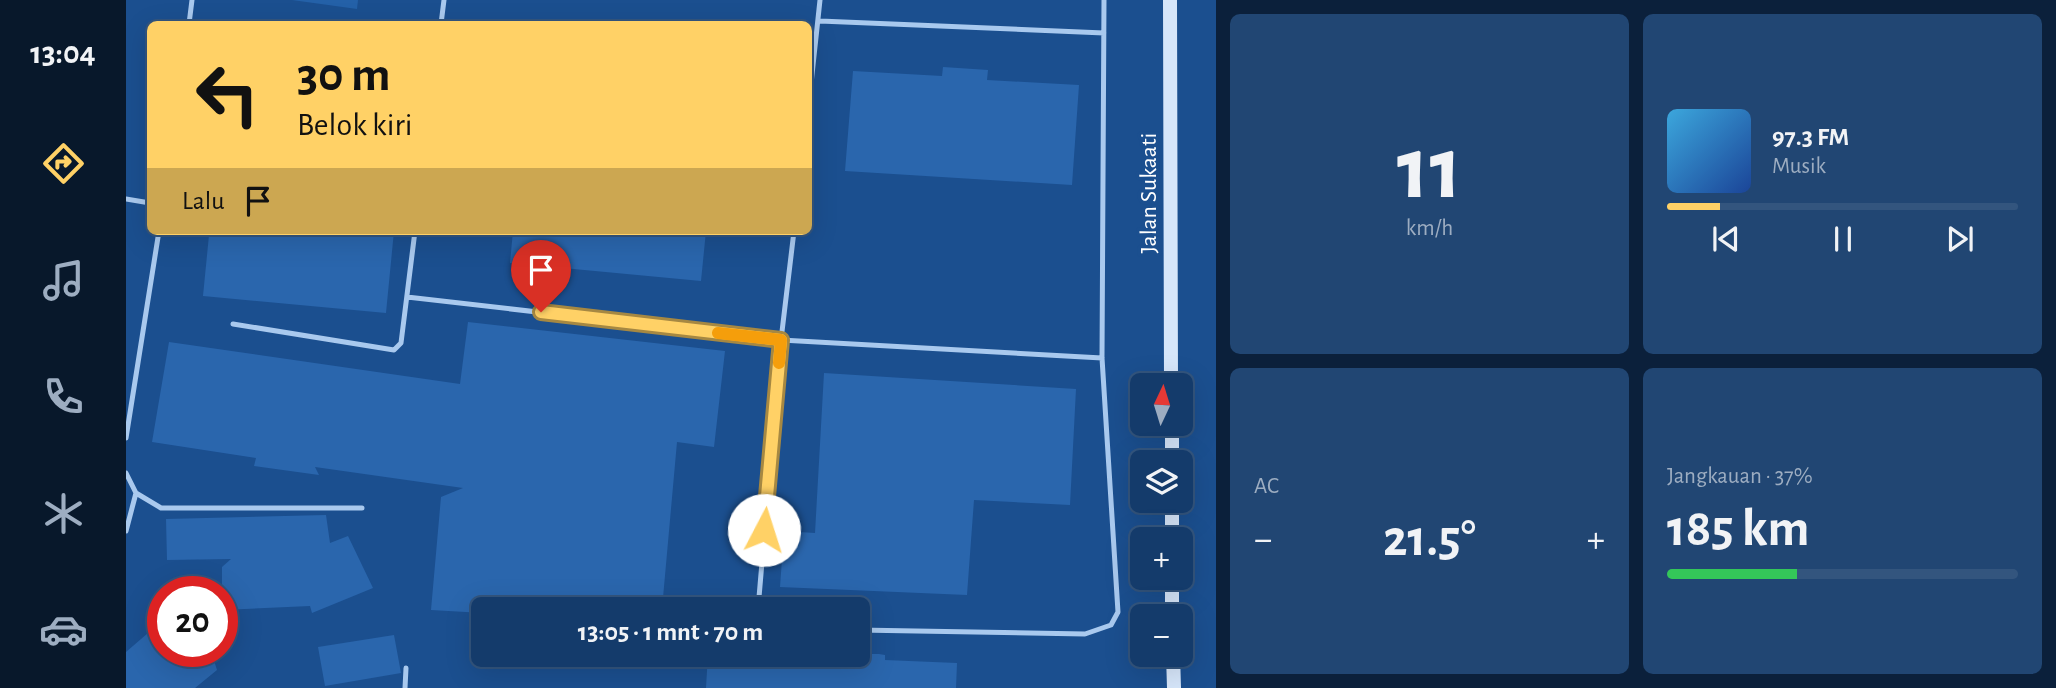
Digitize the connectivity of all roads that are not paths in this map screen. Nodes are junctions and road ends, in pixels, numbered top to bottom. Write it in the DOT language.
graph roads {
  1 [pos="192,0"];
  2 [pos="444,0"];
  3 [pos="820,0"];
  4 [pos="1104,0"];
  5 [pos="1170,0"];
  6 [pos="188,21"];
  7 [pos="441,21"];
  8 [pos="820,21"];
  9 [pos="1104,33"];
  10 [pos="812,82"];
  11 [pos="126,199"];
  12 [pos="147,202"];
  13 [pos="158,235"];
  14 [pos="415,235"];
  15 [pos="794,235"];
  16 [pos="407,297"];
  17 [pos="233,324"];
  18 [pos="781,340"];
  19 [pos="1102,358"];
  20 [pos="1171,373"];
  21 [pos="126,438"];
  22 [pos="126,473"];
  23 [pos="136,493"];
  24 [pos="362,508"];
  25 [pos="126,531"];
  26 [pos="759,597"];
  27 [pos="870,630"];
  28 [pos="1173,667"];
  29 [pos="406,668"];
  30 [pos="405,688"];
  31 [pos="1174,688"];
  1 -- 6 [label="lane"];
  2 -- 7 [label="lane"];
  3 -- 8 [label="lane"];
  4 -- 9 [label="lane"];
  5 -- 20 [label="street, Jalan Sukaati"];
  8 -- 9 [label="lane"];
  8 -- 10 [label="lane"];
  9 -- 19 [label="lane"];
  11 -- 12 [label="lane"];
  13 -- 21 [label="lane"];
  14 -- 16 [label="lane"];
  15 -- 18 [label="lane"];
  16 -- 17 [label="lane"];
  16 -- 18 [label="lane"];
  18 -- 19 [label="lane"];
  18 -- 26 [label="lane"];
  19 -- 27 [label="lane"];
  22 -- 23 [label="lane"];
  23 -- 24 [label="lane"];
  23 -- 25 [label="lane"];
  28 -- 31 [label="street"];
  29 -- 30 [label="lane"];
}
